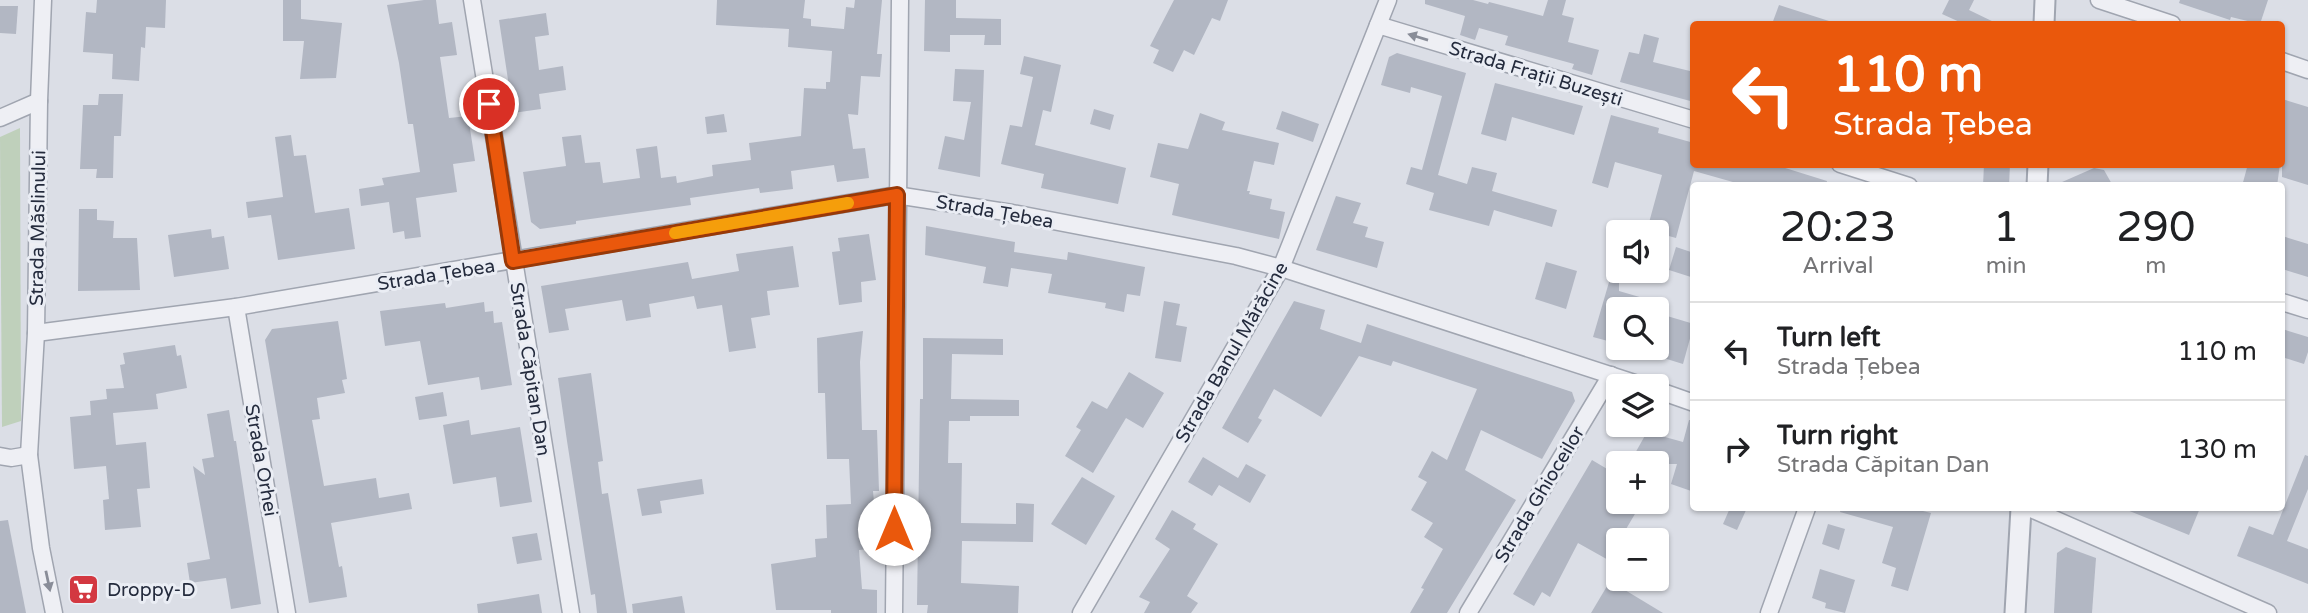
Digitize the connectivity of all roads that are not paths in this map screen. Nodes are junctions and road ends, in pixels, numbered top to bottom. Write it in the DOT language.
graph roads {
  1 [pos="43,0"];
  2 [pos="472,0"];
  3 [pos="900,0"];
  4 [pos="1388,0"];
  5 [pos="2045,0"];
  6 [pos="2099,0"];
  7 [pos="2044,21"];
  8 [pos="2163,21"];
  9 [pos="1378,25"];
  10 [pos="2285,62"];
  11 [pos="2308,70"];
  12 [pos="39,101"];
  13 [pos="0,118"];
  14 [pos="1690,120"];
  15 [pos="1853,168"];
  16 [pos="1896,182"];
  17 [pos="897,195"];
  18 [pos="513,261"];
  19 [pos="1282,268"];
  20 [pos="2285,303"];
  21 [pos="236,307"];
  22 [pos="2308,310"];
  23 [pos="36,333"];
  24 [pos="1608,374"];
  25 [pos="1606,383"];
  26 [pos="1669,394"];
  27 [pos="1690,402"];
  28 [pos="0,456"];
  29 [pos="29,456"];
  30 [pos="1806,511"];
  31 [pos="2021,511"];
  32 [pos="2036,511"];
  33 [pos="54,613"];
  34 [pos="288,613"];
  35 [pos="571,613"];
  36 [pos="894,613"];
  37 [pos="1081,613"];
  38 [pos="1468,613"];
  39 [pos="1769,613"];
  40 [pos="2015,613"];
  41 [pos="2268,613"];
  1 -- 12 [label="street, Strada Măslinului"];
  2 -- 18 [label="street, Strada Căpitan Dan"];
  3 -- 17 [label="street"];
  4 -- 9 [label="street, Strada Banul Mărăcine"];
  5 -- 7 [label="street"];
  6 -- 8 [label="street"];
  14 -- 9 [label="street, Strada Frații Buzești, one-way"];
  9 -- 19 [label="street, Strada Banul Mărăcine"];
  10 -- 11 [label="street"];
  12 -- 13 [label="street"];
  12 -- 23 [label="street, Strada Măslinului"];
  15 -- 16 [label="street"];
  17 -- 18 [label="street, Strada Țebea"];
  17 -- 19 [label="street, Strada Țebea"];
  17 -- 36 [label="street"];
  18 -- 21 [label="street, Strada Țebea"];
  18 -- 35 [label="street, Strada Căpitan Dan"];
  19 -- 24 [label="street, Strada Țebea"];
  19 -- 37 [label="street, Strada Banul Mărăcine"];
  20 -- 22 [label="street"];
  21 -- 23 [label="street, Strada Țebea"];
  21 -- 34 [label="street, Strada Orhei"];
  23 -- 29 [label="street, Strada Măslinului"];
  25 -- 38 [label="street, Strada Ghioceilor"];
  26 -- 27 [label="street"];
  28 -- 29 [label="street"];
  29 -- 33 [label="street, Strada Măslinului, one-way"];
  30 -- 39 [label="street"];
  31 -- 40 [label="street"];
  32 -- 41 [label="street"];
}
